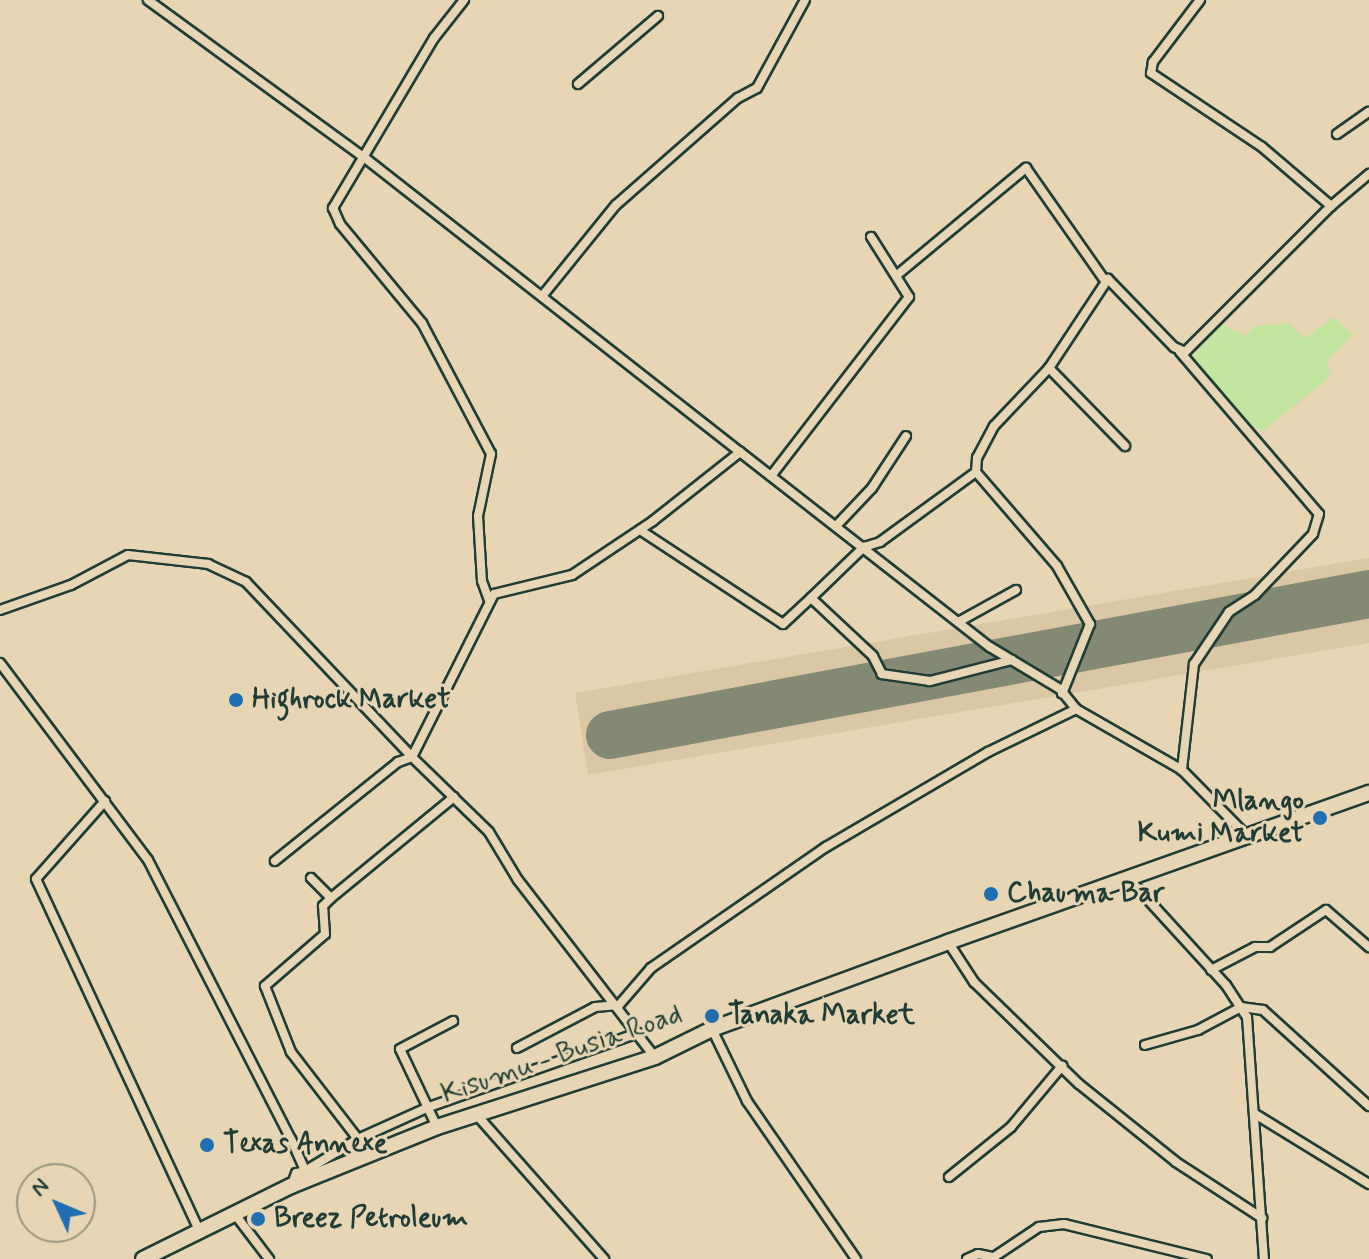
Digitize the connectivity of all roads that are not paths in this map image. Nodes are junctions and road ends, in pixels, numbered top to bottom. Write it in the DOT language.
graph roads {
  1 [pos="148,0"];
  2 [pos="464,0"];
  3 [pos="805,0"];
  4 [pos="1200,0"];
  5 [pos="658,16"];
  6 [pos="578,84"];
  7 [pos="1369,112"];
  8 [pos="1337,134"];
  9 [pos="365,158"];
  10 [pos="1369,174"];
  11 [pos="1331,206"];
  12 [pos="871,237"];
  13 [pos="897,275"];
  14 [pos="1105,281"];
  15 [pos="543,295"];
  16 [pos="1180,352"];
  17 [pos="1049,368"];
  18 [pos="906,436"];
  19 [pos="1125,446"];
  20 [pos="740,452"];
  21 [pos="976,472"];
  22 [pos="771,476"];
  23 [pos="837,525"];
  24 [pos="640,530"];
  25 [pos="864,547"];
  26 [pos="1016,590"];
  27 [pos="811,598"];
  28 [pos="489,600"];
  29 [pos="0,610"];
  30 [pos="960,621"];
  31 [pos="1012,660"];
  32 [pos="0,663"];
  33 [pos="1062,694"];
  34 [pos="1076,709"];
  35 [pos="412,757"];
  36 [pos="1182,770"];
  37 [pos="1369,793"];
  38 [pos="454,797"];
  39 [pos="105,801"];
  40 [pos="1248,837"];
  41 [pos="275,861"];
  42 [pos="311,878"];
  43 [pos="1130,880"];
  44 [pos="331,898"];
  45 [pos="948,942"];
  46 [pos="1369,947"];
  47 [pos="1211,970"];
  48 [pos="619,1005"];
  49 [pos="1241,1007"];
  50 [pos="453,1021"];
  51 [pos="712,1029"];
  52 [pos="638,1033"];
  53 [pos="1145,1045"];
  54 [pos="517,1048"];
  55 [pos="655,1057"];
  56 [pos="1062,1066"];
  57 [pos="1369,1106"];
  58 [pos="429,1107"];
  59 [pos="474,1113"];
  60 [pos="1255,1114"];
  61 [pos="437,1127"];
  62 [pos="358,1139"];
  63 [pos="365,1156"];
  64 [pos="305,1171"];
  65 [pos="949,1177"];
  66 [pos="1369,1184"];
  67 [pos="291,1186"];
  68 [pos="234,1213"];
  69 [pos="1262,1218"];
  70 [pos="199,1230"];
  71 [pos="143,1259"];
  72 [pos="269,1259"];
  73 [pos="604,1259"];
  74 [pos="856,1259"];
  75 [pos="967,1259"];
  76 [pos="1207,1259"];
  77 [pos="1264,1259"];
  1 -- 9 [label="street"];
  2 -- 9 [label="street"];
  3 -- 15 [label="street"];
  4 -- 11 [label="street"];
  5 -- 6 [label="street"];
  7 -- 8 [label="street"];
  9 -- 15 [label="street"];
  9 -- 28 [label="street"];
  10 -- 11 [label="street"];
  11 -- 16 [label="street"];
  12 -- 13 [label="street"];
  13 -- 14 [label="street"];
  13 -- 22 [label="street"];
  14 -- 16 [label="street"];
  14 -- 17 [label="street"];
  15 -- 20 [label="street"];
  16 -- 36 [label="street"];
  17 -- 19 [label="street"];
  17 -- 21 [label="street"];
  18 -- 23 [label="street"];
  20 -- 22 [label="street"];
  20 -- 24 [label="street"];
  21 -- 25 [label="street"];
  21 -- 33 [label="street"];
  22 -- 23 [label="street"];
  23 -- 25 [label="street"];
  24 -- 27 [label="street"];
  24 -- 28 [label="street"];
  25 -- 27 [label="street"];
  25 -- 30 [label="street"];
  26 -- 30 [label="street"];
  27 -- 31 [label="street"];
  28 -- 35 [label="street"];
  29 -- 35 [label="street"];
  30 -- 31 [label="street"];
  31 -- 33 [label="street"];
  32 -- 39 [label="street"];
  33 -- 34 [label="street"];
  34 -- 36 [label="street"];
  34 -- 48 [label="street"];
  35 -- 38 [label="street"];
  35 -- 41 [label="street"];
  36 -- 40 [label="street"];
  37 -- 40 [label="highway, Kisumu - Busia Road"];
  38 -- 44 [label="street"];
  38 -- 48 [label="street"];
  39 -- 64 [label="street"];
  39 -- 70 [label="street"];
  40 -- 43 [label="highway, Kisumu - Busia Road"];
  42 -- 44 [label="street"];
  43 -- 45 [label="highway, Kisumu - Busia Road"];
  43 -- 47 [label="street"];
  44 -- 62 [label="street"];
  45 -- 51 [label="highway, Kisumu - Busia Road"];
  45 -- 56 [label="street"];
  46 -- 47 [label="street"];
  47 -- 49 [label="street"];
  48 -- 52 [label="street"];
  48 -- 54 [label="street"];
  49 -- 53 [label="street"];
  49 -- 57 [label="street"];
  49 -- 60 [label="street"];
  50 -- 58 [label="street"];
  51 -- 55 [label="highway, Kisumu - Busia Road"];
  51 -- 74 [label="street"];
  52 -- 55 [label="street"];
  52 -- 58 [label="street"];
  55 -- 59 [label="highway, Kisumu - Busia Road"];
  56 -- 65 [label="street"];
  56 -- 69 [label="street"];
  58 -- 61 [label="street"];
  58 -- 62 [label="street"];
  59 -- 61 [label="highway, Kisumu - Busia Road"];
  59 -- 73 [label="street"];
  60 -- 66 [label="street"];
  60 -- 69 [label="street"];
  61 -- 63 [label="highway, Kisumu - Busia Road"];
  62 -- 63 [label="street"];
  62 -- 64 [label="street"];
  63 -- 67 [label="highway, Kisumu - Busia Road"];
  64 -- 67 [label="street"];
  67 -- 68 [label="highway, Kisumu - Busia Road"];
  68 -- 70 [label="highway, Kisumu - Busia Road"];
  68 -- 72 [label="street"];
  69 -- 77 [label="street"];
  70 -- 71 [label="highway, Kisumu - Busia Road"];
  75 -- 76 [label="street"];
}
